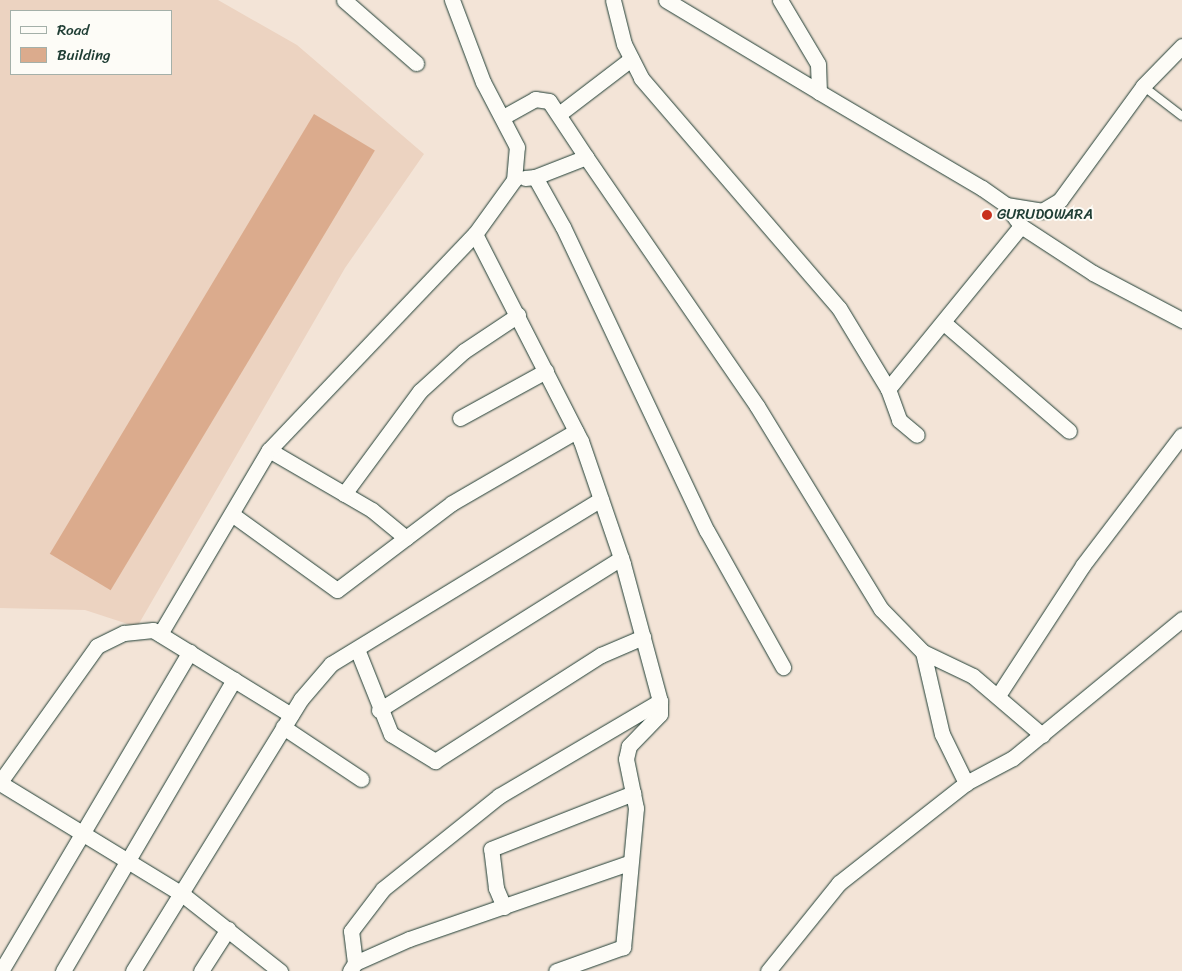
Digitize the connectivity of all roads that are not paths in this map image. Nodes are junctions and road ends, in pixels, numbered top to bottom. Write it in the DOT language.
graph roads {
  1 [pos="344,0"];
  2 [pos="452,0"];
  3 [pos="613,0"];
  4 [pos="666,0"];
  5 [pos="780,0"];
  6 [pos="1182,46"];
  7 [pos="631,59"];
  8 [pos="416,63"];
  9 [pos="1143,86"];
  10 [pos="819,92"];
  11 [pos="559,114"];
  12 [pos="1182,116"];
  13 [pos="503,117"];
  14 [pos="586,157"];
  15 [pos="535,177"];
  16 [pos="514,180"];
  17 [pos="1006,205"];
  18 [pos="1021,226"];
  19 [pos="475,234"];
  20 [pos="518,316"];
  21 [pos="1182,320"];
  22 [pos="944,323"];
  23 [pos="546,371"];
  24 [pos="888,389"];
  25 [pos="460,418"];
  26 [pos="576,430"];
  27 [pos="1069,431"];
  28 [pos="917,435"];
  29 [pos="1182,435"];
  30 [pos="270,450"];
  31 [pos="344,494"];
  32 [pos="601,499"];
  33 [pos="233,515"];
  34 [pos="406,538"];
  35 [pos="621,558"];
  36 [pos="1182,619"];
  37 [pos="160,634"];
  38 [pos="643,637"];
  39 [pos="357,648"];
  40 [pos="190,652"];
  41 [pos="923,652"];
  42 [pos="783,667"];
  43 [pos="234,680"];
  44 [pos="998,694"];
  45 [pos="660,701"];
  46 [pos="379,710"];
  47 [pos="287,721"];
  48 [pos="1042,735"];
  49 [pos="362,780"];
  50 [pos="0,783"];
  51 [pos="966,783"];
  52 [pos="633,793"];
  53 [pos="82,833"];
  54 [pos="628,863"];
  55 [pos="126,864"];
  56 [pos="182,894"];
  57 [pos="504,907"];
  58 [pos="228,930"];
  59 [pos="352,967"];
  60 [pos="1,971"];
  61 [pos="63,971"];
  62 [pos="133,971"];
  63 [pos="201,971"];
  64 [pos="280,971"];
  65 [pos="556,971"];
  66 [pos="768,971"];
  1 -- 8 [label="street"];
  2 -- 13 [label="street"];
  3 -- 7 [label="street"];
  4 -- 10 [label="street"];
  5 -- 10 [label="street"];
  6 -- 9 [label="street"];
  7 -- 11 [label="street"];
  7 -- 24 [label="street"];
  9 -- 12 [label="lane"];
  9 -- 17 [label="street"];
  10 -- 17 [label="street"];
  11 -- 13 [label="street"];
  11 -- 14 [label="street"];
  13 -- 16 [label="street"];
  14 -- 15 [label="street"];
  14 -- 41 [label="street"];
  15 -- 16 [label="street"];
  15 -- 42 [label="street"];
  16 -- 19 [label="street"];
  17 -- 18 [label="street"];
  18 -- 21 [label="street"];
  18 -- 22 [label="street"];
  19 -- 20 [label="street"];
  19 -- 30 [label="street"];
  20 -- 23 [label="street"];
  20 -- 31 [label="street"];
  22 -- 24 [label="street"];
  22 -- 27 [label="street"];
  23 -- 25 [label="street"];
  23 -- 26 [label="street"];
  24 -- 28 [label="street"];
  26 -- 32 [label="street"];
  26 -- 34 [label="street"];
  29 -- 44 [label="street"];
  30 -- 31 [label="street"];
  30 -- 33 [label="street"];
  31 -- 34 [label="street"];
  32 -- 35 [label="street"];
  32 -- 39 [label="street"];
  33 -- 34 [label="street"];
  33 -- 37 [label="street"];
  35 -- 38 [label="street"];
  35 -- 46 [label="street"];
  36 -- 48 [label="street"];
  37 -- 40 [label="street"];
  37 -- 50 [label="street"];
  38 -- 45 [label="street"];
  38 -- 46 [label="street"];
  39 -- 46 [label="street"];
  39 -- 47 [label="street"];
  40 -- 43 [label="street"];
  40 -- 53 [label="street"];
  41 -- 44 [label="street"];
  41 -- 51 [label="street"];
  43 -- 47 [label="street"];
  43 -- 55 [label="street"];
  44 -- 48 [label="street"];
  45 -- 52 [label="street"];
  45 -- 59 [label="street"];
  47 -- 49 [label="street"];
  47 -- 56 [label="street"];
  48 -- 51 [label="street"];
  50 -- 53 [label="street"];
  51 -- 66 [label="street"];
  52 -- 54 [label="street"];
  52 -- 57 [label="street"];
  53 -- 55 [label="street"];
  53 -- 60 [label="street"];
  54 -- 57 [label="street"];
  54 -- 65 [label="street"];
  55 -- 56 [label="street"];
  55 -- 61 [label="street"];
  56 -- 58 [label="street"];
  56 -- 62 [label="street"];
  57 -- 59 [label="street"];
  58 -- 63 [label="street"];
  58 -- 64 [label="street"];
}
